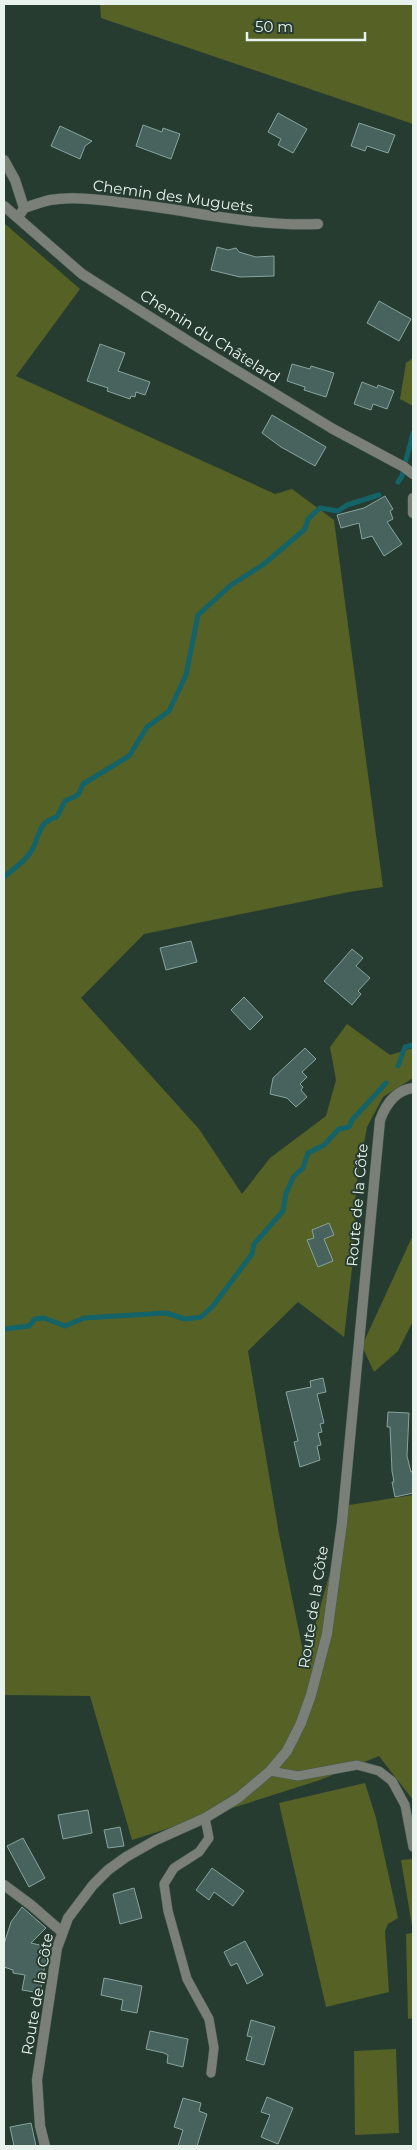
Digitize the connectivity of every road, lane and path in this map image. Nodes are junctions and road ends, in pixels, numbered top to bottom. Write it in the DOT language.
graph roads {
  1 [pos="4,160"];
  2 [pos="4,206"];
  3 [pos="21,213"];
  4 [pos="318,224"];
  5 [pos="413,474"];
  6 [pos="413,498"];
  7 [pos="413,513"];
  8 [pos="413,1088"];
  9 [pos="270,1771"];
  10 [pos="206,1818"];
  11 [pos="413,1848"];
  12 [pos="4,1885"];
  13 [pos="62,1932"];
  14 [pos="211,2072"];
  15 [pos="45,2146"];
  1 -- 3 [label="street"];
  2 -- 3 [label="street, Chemin du Châtelard"];
  3 -- 4 [label="street, Chemin des Muguets"];
  3 -- 5 [label="street, Chemin du Châtelard"];
  6 -- 7 [label="street"];
  8 -- 9 [label="street, Route de la Côte"];
  9 -- 10 [label="street, Route de la Côte"];
  9 -- 11 [label="lane"];
  10 -- 13 [label="street, Route de la Côte"];
  10 -- 14 [label="lane"];
  12 -- 13 [label="street"];
  13 -- 15 [label="street, Route de la Côte"];
}
